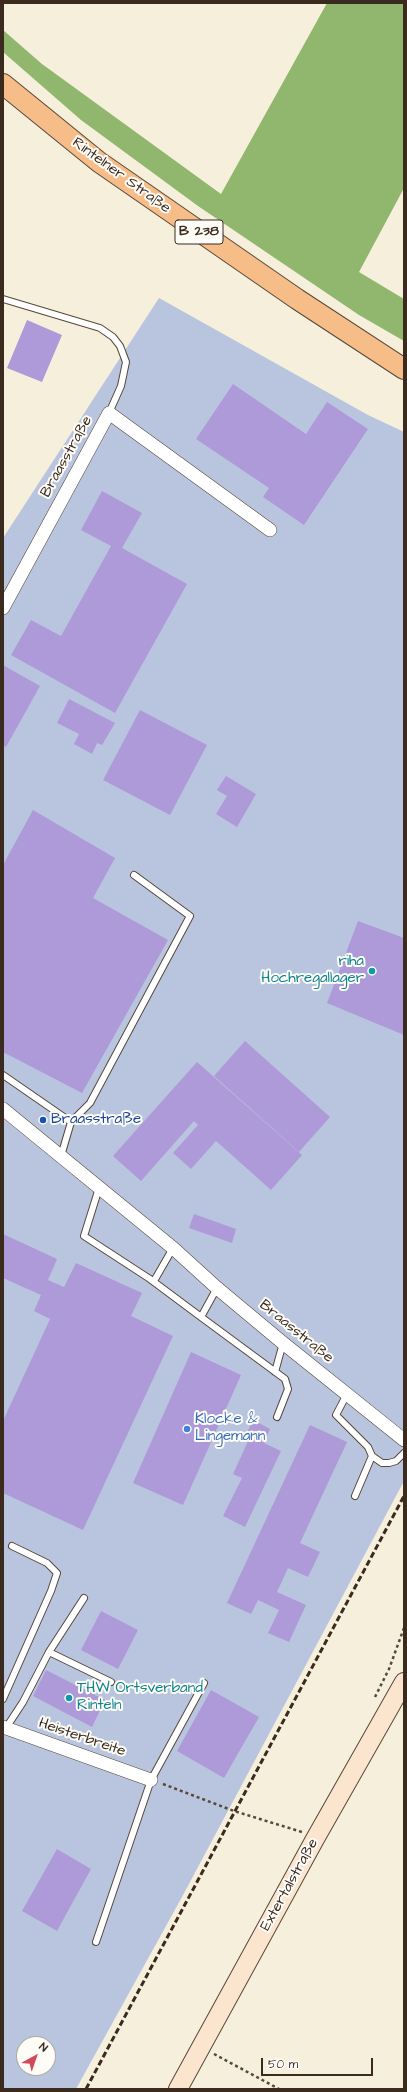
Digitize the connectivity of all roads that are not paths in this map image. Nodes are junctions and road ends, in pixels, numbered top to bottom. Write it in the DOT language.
graph roads {
  1 [pos="3,84"];
  2 [pos="3,299"];
  3 [pos="404,369"];
  4 [pos="109,412"];
  5 [pos="270,530"];
  6 [pos="3,608"];
  7 [pos="134,875"];
  8 [pos="3,1075"];
  9 [pos="3,1109"];
  10 [pos="71,1122"];
  11 [pos="61,1156"];
  12 [pos="99,1186"];
  13 [pos="173,1248"];
  14 [pos="154,1282"];
  15 [pos="217,1288"];
  16 [pos="201,1317"];
  17 [pos="283,1344"];
  18 [pos="274,1372"];
  19 [pos="347,1394"];
  20 [pos="277,1416"];
  21 [pos="404,1440"];
  22 [pos="404,1453"];
  23 [pos="372,1456"];
  24 [pos="355,1496"];
  25 [pos="12,1546"];
  26 [pos="84,1598"];
  27 [pos="49,1652"];
  28 [pos="111,1682"];
  29 [pos="404,1682"];
  30 [pos="204,1683"];
  31 [pos="3,1699"];
  32 [pos="4,1728"];
  33 [pos="151,1780"];
  34 [pos="96,1942"];
  35 [pos="178,2089"];
  1 -- 3 [label="main road, Rintelner Straße / B 238"];
  2 -- 4 [label="lane"];
  4 -- 5 [label="street, Braasstraße"];
  4 -- 6 [label="street, Braasstraße"];
  7 -- 10 [label="lane"];
  8 -- 10 [label="lane"];
  9 -- 11 [label="street, Braasstraße"];
  10 -- 11 [label="lane"];
  11 -- 12 [label="street, Braasstraße"];
  12 -- 13 [label="street, Braasstraße"];
  12 -- 14 [label="lane"];
  13 -- 14 [label="lane"];
  13 -- 15 [label="street, Braasstraße"];
  14 -- 16 [label="lane"];
  15 -- 16 [label="lane"];
  15 -- 17 [label="street, Braasstraße"];
  16 -- 18 [label="lane"];
  17 -- 18 [label="lane"];
  17 -- 19 [label="street, Braasstraße"];
  18 -- 20 [label="lane"];
  19 -- 21 [label="street, Braasstraße"];
  19 -- 23 [label="lane"];
  22 -- 23 [label="lane"];
  23 -- 24 [label="lane"];
  25 -- 31 [label="lane"];
  26 -- 27 [label="lane"];
  27 -- 28 [label="lane"];
  27 -- 32 [label="lane"];
  29 -- 35 [label="main road, Extertalstraße"];
  30 -- 33 [label="lane"];
  32 -- 33 [label="street, Heisterbreite"];
  33 -- 34 [label="lane"];
}
